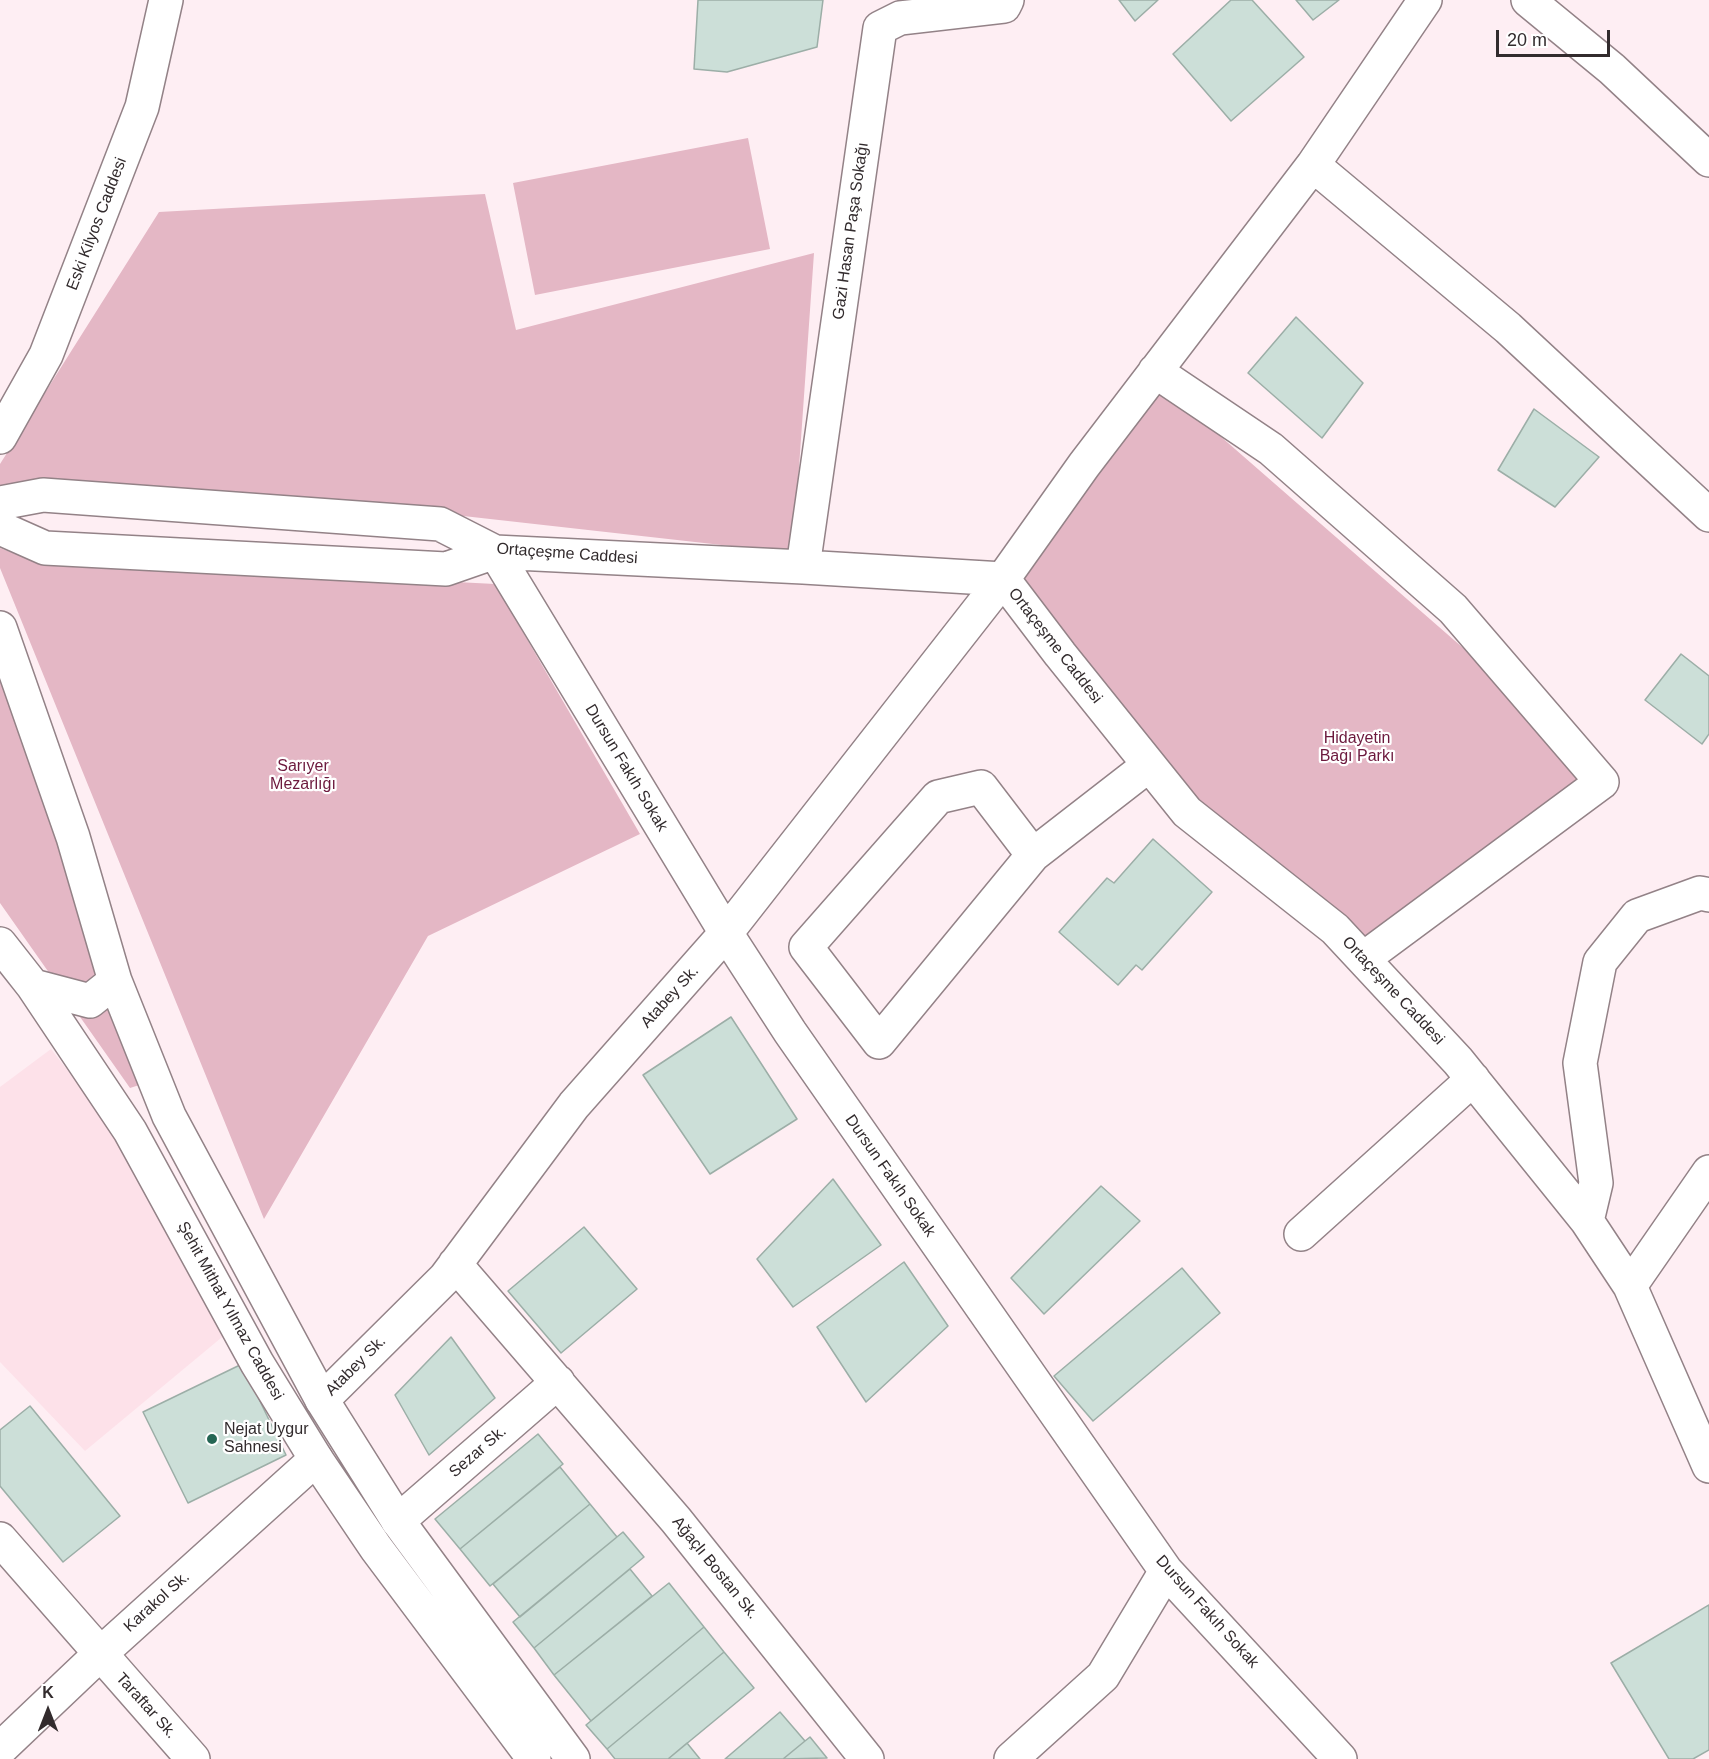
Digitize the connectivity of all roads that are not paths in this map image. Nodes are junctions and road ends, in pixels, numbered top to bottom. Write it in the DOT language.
graph roads {
  1 [pos="166,0"];
  2 [pos="1007,0"];
  3 [pos="1425,0"];
  4 [pos="1528,0"];
  5 [pos="1709,160"];
  6 [pos="1313,165"];
  7 [pos="1155,371"];
  8 [pos="0,437"];
  9 [pos="0,503"];
  10 [pos="1709,515"];
  11 [pos="0,528"];
  12 [pos="495,552"];
  13 [pos="804,567"];
  14 [pos="1003,579"];
  15 [pos="0,628"];
  16 [pos="1149,765"];
  17 [pos="1033,855"];
  18 [pos="1709,895"];
  19 [pos="726,933"];
  20 [pos="0,944"];
  21 [pos="1363,959"];
  22 [pos="115,981"];
  23 [pos="33,986"];
  24 [pos="1473,1079"];
  25 [pos="1709,1172"];
  26 [pos="1587,1221"];
  27 [pos="1301,1234"];
  28 [pos="455,1264"];
  29 [pos="1630,1286"];
  30 [pos="558,1382"];
  31 [pos="322,1400"];
  32 [pos="1701,1422"];
  33 [pos="316,1459"];
  34 [pos="1709,1467"];
  35 [pos="398,1521"];
  36 [pos="0,1539"];
  37 [pos="1166,1571"];
  38 [pos="100,1654"];
  39 [pos="0,1749"];
  40 [pos="193,1759"];
  41 [pos="534,1759"];
  42 [pos="573,1759"];
  43 [pos="867,1759"];
  44 [pos="1011,1759"];
  45 [pos="1340,1759"];
  1 -- 8 [label="street, Eski Kilyos Caddesi"];
  2 -- 13 [label="street, Gazi Hasan Paşa Sokağı"];
  3 -- 6 [label="street, Atabey Sk."];
  4 -- 5 [label="street"];
  6 -- 7 [label="street, Atabey Sk."];
  6 -- 10 [label="street"];
  7 -- 14 [label="street, Atabey Sk."];
  7 -- 21 [label="street"];
  9 -- 12 [label="street, Ortaçeşme Caddesi"];
  11 -- 12 [label="street"];
  12 -- 13 [label="street, Ortaçeşme Caddesi"];
  12 -- 19 [label="street, Dursun Fakıh Sokak"];
  13 -- 14 [label="street, Ortaçeşme Caddesi"];
  14 -- 16 [label="street, Ortaçeşme Caddesi"];
  14 -- 19 [label="street, Atabey Sk."];
  15 -- 22 [label="street"];
  16 -- 17 [label="street"];
  16 -- 21 [label="street, Ortaçeşme Caddesi"];
  17 -- 17 [label="street"];
  18 -- 26 [label="street"];
  19 -- 28 [label="street, Atabey Sk."];
  19 -- 37 [label="street, Dursun Fakıh Sokak"];
  20 -- 23 [label="street, Şehit Mithat Yılmaz Caddesi"];
  21 -- 24 [label="street, Ortaçeşme Caddesi"];
  22 -- 23 [label="street"];
  22 -- 31 [label="street"];
  23 -- 33 [label="street, Şehit Mithat Yılmaz Caddesi"];
  24 -- 26 [label="street, Ortaçeşme Caddesi"];
  24 -- 27 [label="street"];
  25 -- 29 [label="street"];
  26 -- 29 [label="street, Ortaçeşme Caddesi"];
  28 -- 30 [label="street, Ağaçlı Bostan Sk."];
  28 -- 31 [label="street, Atabey Sk."];
  29 -- 32 [label="street, Ortaçeşme Caddesi"];
  30 -- 35 [label="street, Sezar Sk."];
  30 -- 43 [label="street, Ağaçlı Bostan Sk."];
  31 -- 35 [label="street"];
  32 -- 34 [label="street, Ortaçeşme Caddesi"];
  33 -- 38 [label="street, Karakol Sk."];
  33 -- 41 [label="street, Şehit Mithat Yılmaz Caddesi"];
  35 -- 42 [label="street"];
  36 -- 38 [label="street, Taraftar Sk."];
  37 -- 44 [label="street"];
  37 -- 45 [label="street, Dursun Fakıh Sokak"];
  38 -- 39 [label="street, Karakol Sk."];
  38 -- 40 [label="street, Taraftar Sk."];
}
